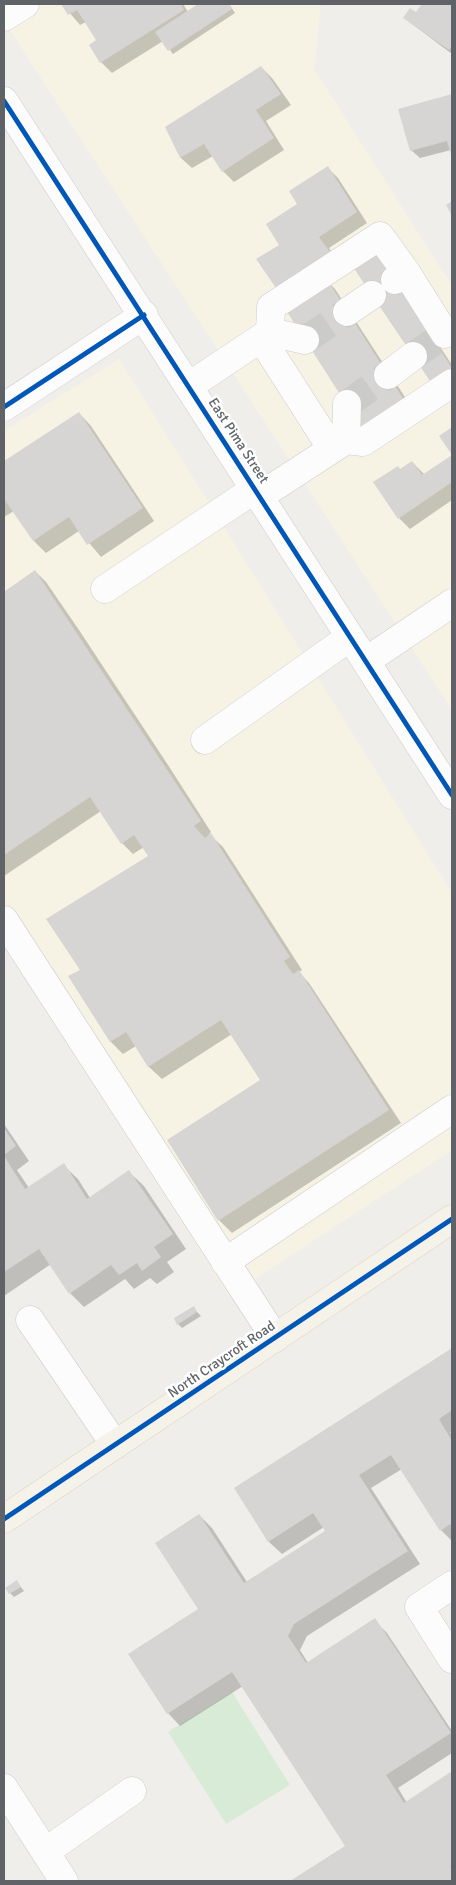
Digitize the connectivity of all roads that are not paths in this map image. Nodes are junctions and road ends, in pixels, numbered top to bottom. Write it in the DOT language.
graph roads {
  1 [pos="25,4"];
  2 [pos="4,17"];
  3 [pos="4,101"];
  4 [pos="372,295"];
  5 [pos="347,312"];
  6 [pos="144,315"];
  7 [pos="266,335"];
  8 [pos="305,340"];
  9 [pos="436,344"];
  10 [pos="388,375"];
  11 [pos="452,383"];
  12 [pos="189,386"];
  13 [pos="347,404"];
  14 [pos="4,407"];
  15 [pos="339,444"];
  16 [pos="258,492"];
  17 [pos="105,589"];
  18 [pos="452,604"];
  19 [pos="350,637"];
  20 [pos="366,661"];
  21 [pos="205,740"];
  22 [pos="452,796"];
  23 [pos="4,920"];
  24 [pos="450,1115"];
  25 [pos="452,1220"];
  26 [pos="225,1262"];
  27 [pos="30,1320"];
  28 [pos="275,1338"];
  29 [pos="115,1445"];
  30 [pos="4,1519"];
  31 [pos="452,1585"];
  32 [pos="452,1659"];
  33 [pos="4,1788"];
  34 [pos="132,1791"];
  35 [pos="45,1852"];
  36 [pos="64,1881"];
  1 -- 2 [label="street"];
  3 -- 6 [label="street, East Pima Street"];
  4 -- 5 [label="street"];
  6 -- 12 [label="street, East Pima Street"];
  6 -- 14 [label="street"];
  7 -- 8 [label="street"];
  7 -- 9 [label="street"];
  7 -- 12 [label="street"];
  7 -- 15 [label="street"];
  9 -- 10 [label="street"];
  11 -- 15 [label="street"];
  12 -- 16 [label="street, East Pima Street"];
  13 -- 15 [label="street"];
  15 -- 16 [label="street"];
  16 -- 17 [label="street"];
  16 -- 19 [label="street, East Pima Street"];
  18 -- 20 [label="street"];
  19 -- 20 [label="street, East Pima Street"];
  19 -- 21 [label="street"];
  20 -- 22 [label="street, East Pima Street"];
  23 -- 26 [label="street"];
  24 -- 26 [label="street"];
  25 -- 28 [label="main road, North Craycroft Road"];
  26 -- 28 [label="street"];
  27 -- 29 [label="street"];
  28 -- 29 [label="main road, North Craycroft Road"];
  29 -- 30 [label="main road, North Craycroft Road"];
  31 -- 32 [label="street"];
  33 -- 35 [label="street"];
  34 -- 35 [label="street"];
  35 -- 36 [label="street"];
}
